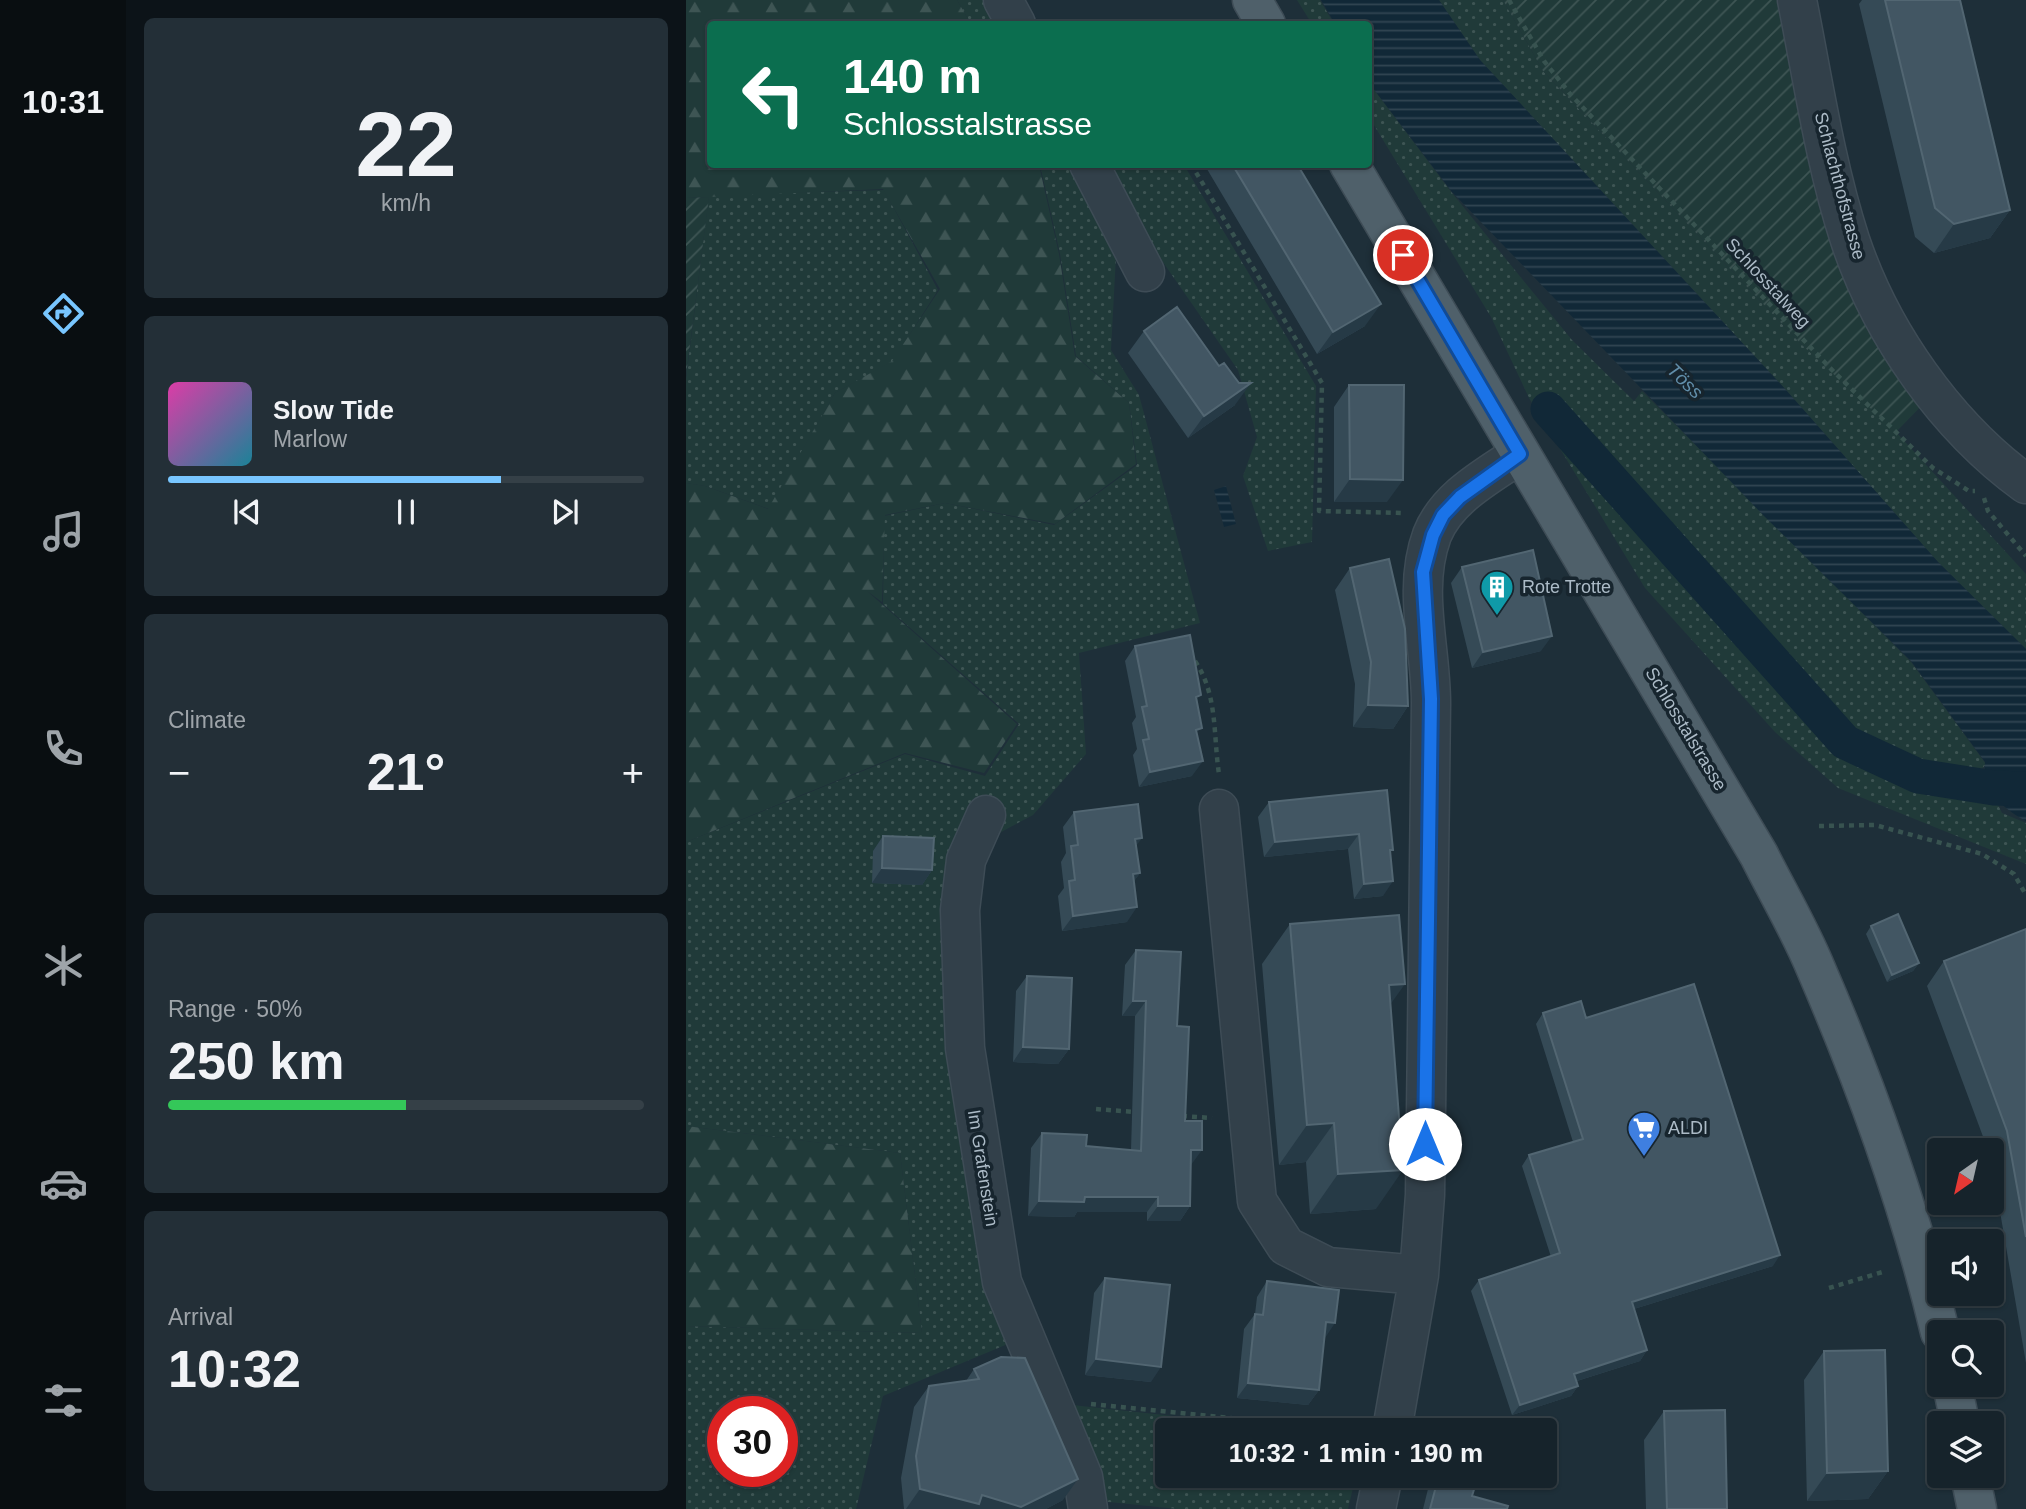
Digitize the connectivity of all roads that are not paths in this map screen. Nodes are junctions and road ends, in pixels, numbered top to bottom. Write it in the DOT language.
graph roads {
  1 [pos="1003,0"];
  2 [pos="1252,0"];
  3 [pos="1797,0"];
  4 [pos="1014,21"];
  5 [pos="1264,21"];
  6 [pos="1090,168"];
  7 [pos="1351,168"];
  8 [pos="1145,272"];
  9 [pos="1520,454"];
  10 [pos="2026,484"];
  11 [pos="1219,809"];
  12 [pos="986,815"];
  13 [pos="1419,1275"];
  14 [pos="1937,1320"];
  15 [pos="1394,1418"];
  16 [pos="1380,1488"];
  17 [pos="1973,1488"];
  18 [pos="1088,1509"];
  19 [pos="1376,1509"];
  20 [pos="1977,1509"];
  1 -- 4 [label="street"];
  2 -- 5 [label="main road"];
  3 -- 10 [label="street, Schlachthofstrasse"];
  6 -- 8 [label="street"];
  7 -- 9 [label="main road, Schlosstalstrasse"];
  9 -- 13 [label="street"];
  9 -- 14 [label="main road, Schlosstalstrasse"];
  11 -- 13 [label="street"];
  12 -- 18 [label="street, Im Grafenstein"];
  13 -- 15 [label="street"];
  16 -- 19 [label="street"];
  17 -- 20 [label="main road"];
}
